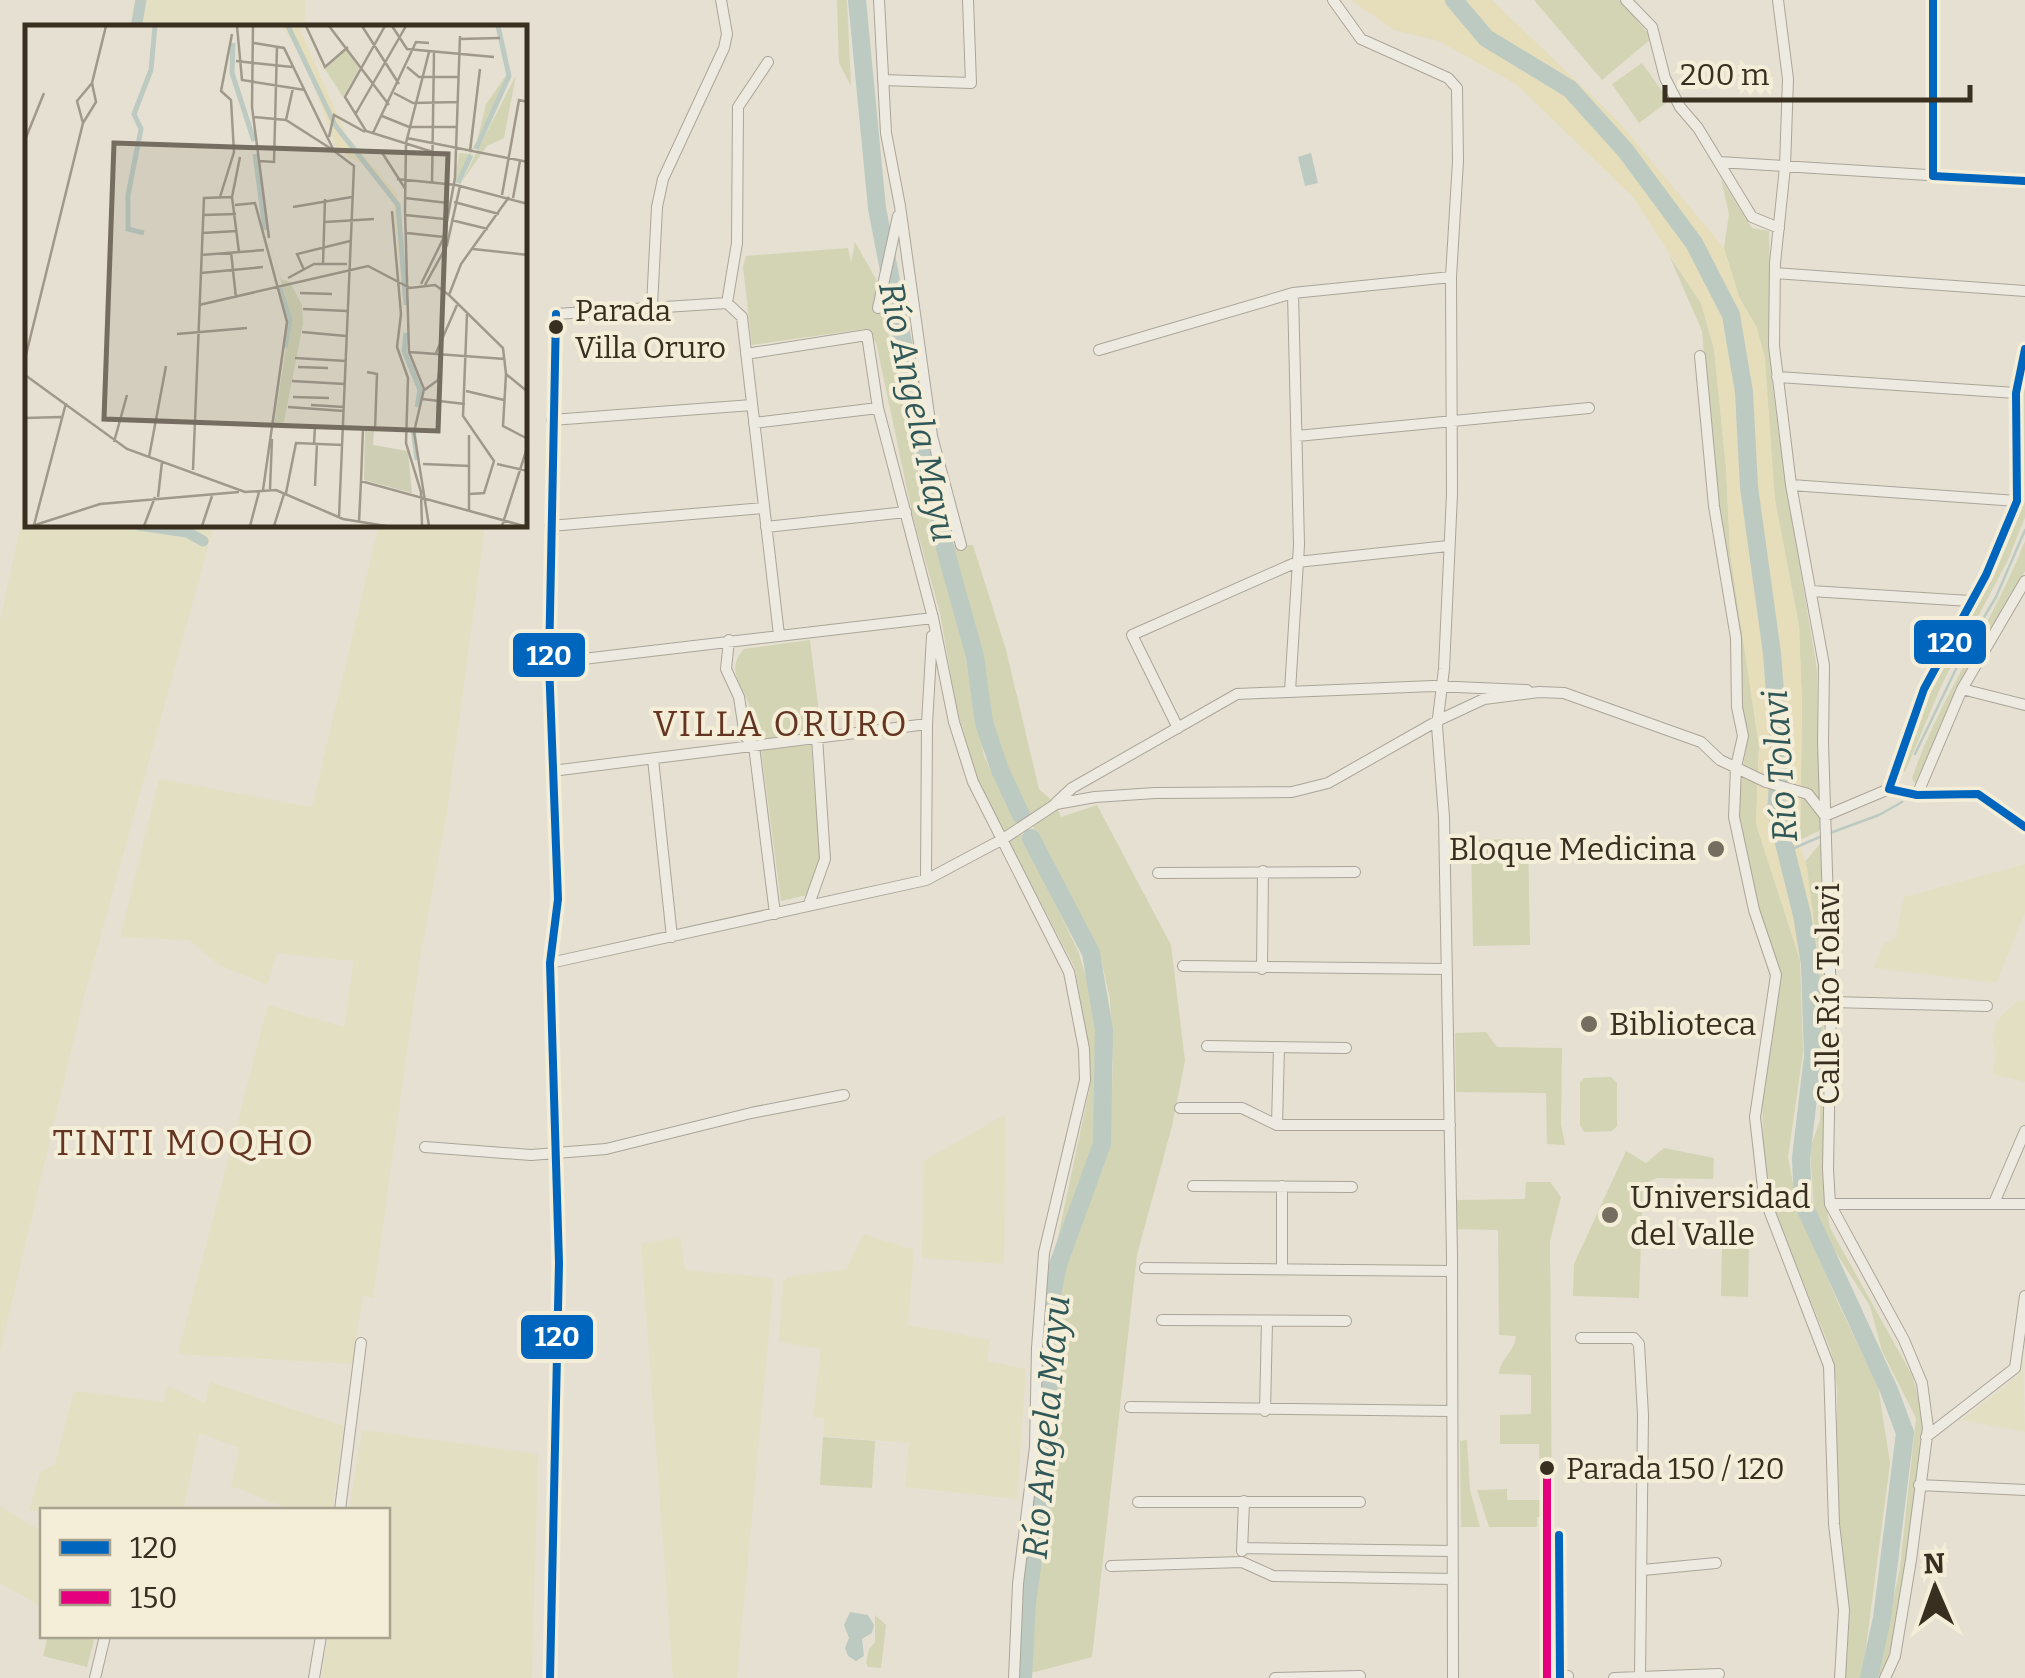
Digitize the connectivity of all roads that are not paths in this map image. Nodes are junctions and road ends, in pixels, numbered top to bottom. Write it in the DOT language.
graph roads {
  1 [pos="722,0"];
  2 [pos="879,0"];
  3 [pos="968,0"];
  4 [pos="1626,0"];
  5 [pos="1778,0"];
  6 [pos="1933,0"];
  7 [pos="1333,1"];
  8 [pos="768,62"];
  9 [pos="883,80"];
  10 [pos="1719,162"];
  11 [pos="1785,167"];
  12 [pos="1933,176"];
  13 [pos="2025,181"];
  14 [pos="900,206"];
  15 [pos="1779,228"];
  16 [pos="1775,273"];
  17 [pos="1450,277"];
  18 [pos="2025,291"];
  19 [pos="1293,294"];
  20 [pos="727,302"];
  21 [pos="652,306"];
  22 [pos="878,308"];
  23 [pos="2025,349"];
  24 [pos="1099,350"];
  25 [pos="746,354"];
  26 [pos="1700,356"];
  27 [pos="1776,377"];
  28 [pos="2016,394"];
  29 [pos="752,405"];
  30 [pos="878,408"];
  31 [pos="1589,408"];
  32 [pos="552,420"];
  33 [pos="1452,422"];
  34 [pos="754,423"];
  35 [pos="1297,436"];
  36 [pos="1791,485"];
  37 [pos="2017,501"];
  38 [pos="764,508"];
  39 [pos="906,512"];
  40 [pos="550,526"];
  41 [pos="766,527"];
  42 [pos="961,545"];
  43 [pos="1448,546"];
  44 [pos="1298,562"];
  45 [pos="2025,581"];
  46 [pos="1811,591"];
  47 [pos="2022,595"];
  48 [pos="1970,601"];
  49 [pos="932,618"];
  50 [pos="779,635"];
  51 [pos="730,640"];
  52 [pos="550,662"];
  53 [pos="1442,686"];
  54 [pos="1962,689"];
  55 [pos="1290,691"];
  56 [pos="1539,692"];
  57 [pos="2025,705"];
  58 [pos="1438,720"];
  59 [pos="927,724"];
  60 [pos="1178,728"];
  61 [pos="817,737"];
  62 [pos="754,746"];
  63 [pos="653,758"];
  64 [pos="1736,767"];
  65 [pos="552,771"];
  66 [pos="1889,789"];
  67 [pos="1917,795"];
  68 [pos="1056,804"];
  69 [pos="1825,816"];
  70 [pos="2025,826"];
  71 [pos="1003,839"];
  72 [pos="1263,871"];
  73 [pos="1355,872"];
  74 [pos="1158,873"];
  75 [pos="926,880"];
  76 [pos="810,904"];
  77 [pos="775,914"];
  78 [pos="672,936"];
  79 [pos="550,963"];
  80 [pos="1183,966"];
  81 [pos="1262,969"];
  82 [pos="1446,969"];
  83 [pos="1831,1002"];
  84 [pos="1988,1006"];
  85 [pos="1207,1046"];
  86 [pos="1278,1047"];
  87 [pos="1346,1048"];
  88 [pos="844,1095"];
  89 [pos="1180,1108"];
  90 [pos="1450,1124"];
  91 [pos="1278,1125"];
  92 [pos="2025,1130"];
  93 [pos="426,1147"];
  94 [pos="554,1152"];
  95 [pos="1193,1186"];
  96 [pos="1282,1186"];
  97 [pos="1352,1187"];
  98 [pos="1994,1203"];
  99 [pos="1830,1204"];
  100 [pos="2025,1204"];
  101 [pos="1145,1268"];
  102 [pos="1282,1269"];
  103 [pos="1452,1271"];
  104 [pos="2025,1296"];
  105 [pos="1162,1320"];
  106 [pos="1266,1321"];
  107 [pos="1346,1322"];
  108 [pos="1581,1338"];
  109 [pos="361,1343"];
  110 [pos="1130,1406"];
  111 [pos="1264,1411"];
  112 [pos="1452,1411"];
  113 [pos="1926,1437"];
  114 [pos="1919,1485"];
  115 [pos="2025,1490"];
  116 [pos="1244,1501"];
  117 [pos="1138,1502"];
  118 [pos="1360,1502"];
  119 [pos="340,1508"];
  120 [pos="1242,1548"];
  121 [pos="1452,1551"];
  122 [pos="1242,1562"];
  123 [pos="1716,1563"];
  124 [pos="1111,1566"];
  125 [pos="1643,1570"];
  126 [pos="1453,1579"];
  127 [pos="105,1638"];
  128 [pos="321,1638"];
  129 [pos="1719,1674"];
  130 [pos="1360,1676"];
  131 [pos="1640,1676"];
  132 [pos="95,1678"];
  133 [pos="314,1678"];
  134 [pos="550,1678"];
  135 [pos="1014,1678"];
  136 [pos="1275,1678"];
  137 [pos="1452,1678"];
  138 [pos="1614,1678"];
  139 [pos="1840,1678"];
  140 [pos="1885,1678"];
  1 -- 21 [label="street"];
  2 -- 9 [label="street"];
  3 -- 9 [label="street"];
  4 -- 10 [label="street"];
  5 -- 11 [label="street, Calle Río Tolavi"];
  6 -- 12 [label="street"];
  7 -- 17 [label="street"];
  8 -- 20 [label="street"];
  9 -- 14 [label="street"];
  10 -- 11 [label="street"];
  10 -- 15 [label="street"];
  11 -- 12 [label="street"];
  11 -- 15 [label="street, Calle Río Tolavi"];
  12 -- 13 [label="street"];
  14 -- 22 [label="street"];
  14 -- 42 [label="street"];
  15 -- 16 [label="street, Calle Río Tolavi"];
  16 -- 18 [label="street"];
  16 -- 27 [label="street, Calle Río Tolavi"];
  17 -- 19 [label="street"];
  17 -- 33 [label="street"];
  19 -- 24 [label="street"];
  19 -- 35 [label="street"];
  20 -- 21 [label="street"];
  20 -- 25 [label="street"];
  21 -- 32 [label="street"];
  23 -- 28 [label="street"];
  25 -- 29 [label="street"];
  25 -- 30 [label="street"];
  26 -- 64 [label="street, Calle Río Tolavi"];
  27 -- 28 [label="street"];
  27 -- 36 [label="street, Calle Río Tolavi"];
  28 -- 37 [label="street"];
  29 -- 32 [label="street"];
  29 -- 34 [label="street"];
  30 -- 34 [label="street"];
  30 -- 39 [label="street"];
  31 -- 33 [label="street"];
  32 -- 40 [label="street"];
  33 -- 35 [label="street"];
  33 -- 43 [label="street"];
  34 -- 38 [label="street"];
  35 -- 44 [label="street"];
  36 -- 37 [label="street"];
  36 -- 46 [label="street, Calle Río Tolavi"];
  37 -- 48 [label="street"];
  38 -- 40 [label="street"];
  38 -- 41 [label="street"];
  39 -- 41 [label="street"];
  39 -- 49 [label="street"];
  40 -- 52 [label="street"];
  41 -- 50 [label="street"];
  43 -- 44 [label="street"];
  43 -- 53 [label="street"];
  44 -- 55 [label="street"];
  44 -- 60 [label="street"];
  45 -- 47 [label="street"];
  46 -- 48 [label="street"];
  46 -- 69 [label="street, Calle Río Tolavi"];
  47 -- 54 [label="street"];
  48 -- 66 [label="street"];
  49 -- 50 [label="street"];
  49 -- 59 [label="street"];
  49 -- 71 [label="street"];
  50 -- 51 [label="street"];
  51 -- 52 [label="street"];
  51 -- 62 [label="street"];
  52 -- 65 [label="street"];
  53 -- 55 [label="street"];
  53 -- 56 [label="street"];
  53 -- 58 [label="street"];
  54 -- 57 [label="street"];
  54 -- 67 [label="street"];
  55 -- 60 [label="street"];
  56 -- 58 [label="street"];
  56 -- 64 [label="street"];
  58 -- 68 [label="street"];
  58 -- 82 [label="street"];
  59 -- 61 [label="street"];
  59 -- 75 [label="street"];
  60 -- 68 [label="street"];
  61 -- 62 [label="street"];
  61 -- 76 [label="street"];
  62 -- 63 [label="street"];
  62 -- 77 [label="street"];
  63 -- 65 [label="street"];
  63 -- 78 [label="street"];
  64 -- 69 [label="street"];
  64 -- 139 [label="street, Calle Río Tolavi"];
  65 -- 79 [label="street"];
  66 -- 67 [label="street"];
  66 -- 69 [label="street"];
  67 -- 70 [label="street"];
  68 -- 71 [label="street"];
  69 -- 83 [label="street, Calle Río Tolavi"];
  71 -- 75 [label="street"];
  71 -- 135 [label="street"];
  72 -- 73 [label="street"];
  72 -- 74 [label="street"];
  72 -- 81 [label="street"];
  75 -- 76 [label="street"];
  76 -- 77 [label="street"];
  77 -- 78 [label="street"];
  78 -- 79 [label="street"];
  79 -- 94 [label="street"];
  80 -- 81 [label="street"];
  81 -- 82 [label="street"];
  82 -- 90 [label="street"];
  83 -- 84 [label="street"];
  83 -- 99 [label="street, Calle Río Tolavi"];
  85 -- 86 [label="street"];
  86 -- 87 [label="street"];
  86 -- 91 [label="street"];
  88 -- 94 [label="street"];
  89 -- 91 [label="street"];
  90 -- 91 [label="street"];
  90 -- 103 [label="street"];
  92 -- 98 [label="street"];
  93 -- 94 [label="street"];
  94 -- 134 [label="street"];
  95 -- 96 [label="street"];
  96 -- 97 [label="street"];
  96 -- 102 [label="street"];
  98 -- 99 [label="street"];
  98 -- 100 [label="street"];
  99 -- 113 [label="street, Calle Río Tolavi"];
  101 -- 102 [label="street"];
  102 -- 103 [label="street"];
  103 -- 112 [label="street"];
  104 -- 113 [label="street"];
  105 -- 106 [label="street"];
  106 -- 107 [label="street"];
  106 -- 111 [label="street"];
  108 -- 125 [label="street"];
  109 -- 119 [label="street"];
  110 -- 111 [label="street"];
  111 -- 112 [label="street"];
  112 -- 121 [label="street"];
  113 -- 114 [label="street, Calle Río Tolavi"];
  114 -- 115 [label="street"];
  114 -- 140 [label="street, Calle Río Tolavi"];
  116 -- 117 [label="street"];
  116 -- 118 [label="street"];
  116 -- 120 [label="street"];
  120 -- 121 [label="street"];
  120 -- 122 [label="street"];
  121 -- 126 [label="street"];
  122 -- 124 [label="street"];
  122 -- 126 [label="street"];
  123 -- 125 [label="street"];
  125 -- 131 [label="street"];
  126 -- 137 [label="street"];
  127 -- 132 [label="street"];
  128 -- 133 [label="street"];
  129 -- 131 [label="street"];
  130 -- 136 [label="street"];
  131 -- 138 [label="street"];
}
